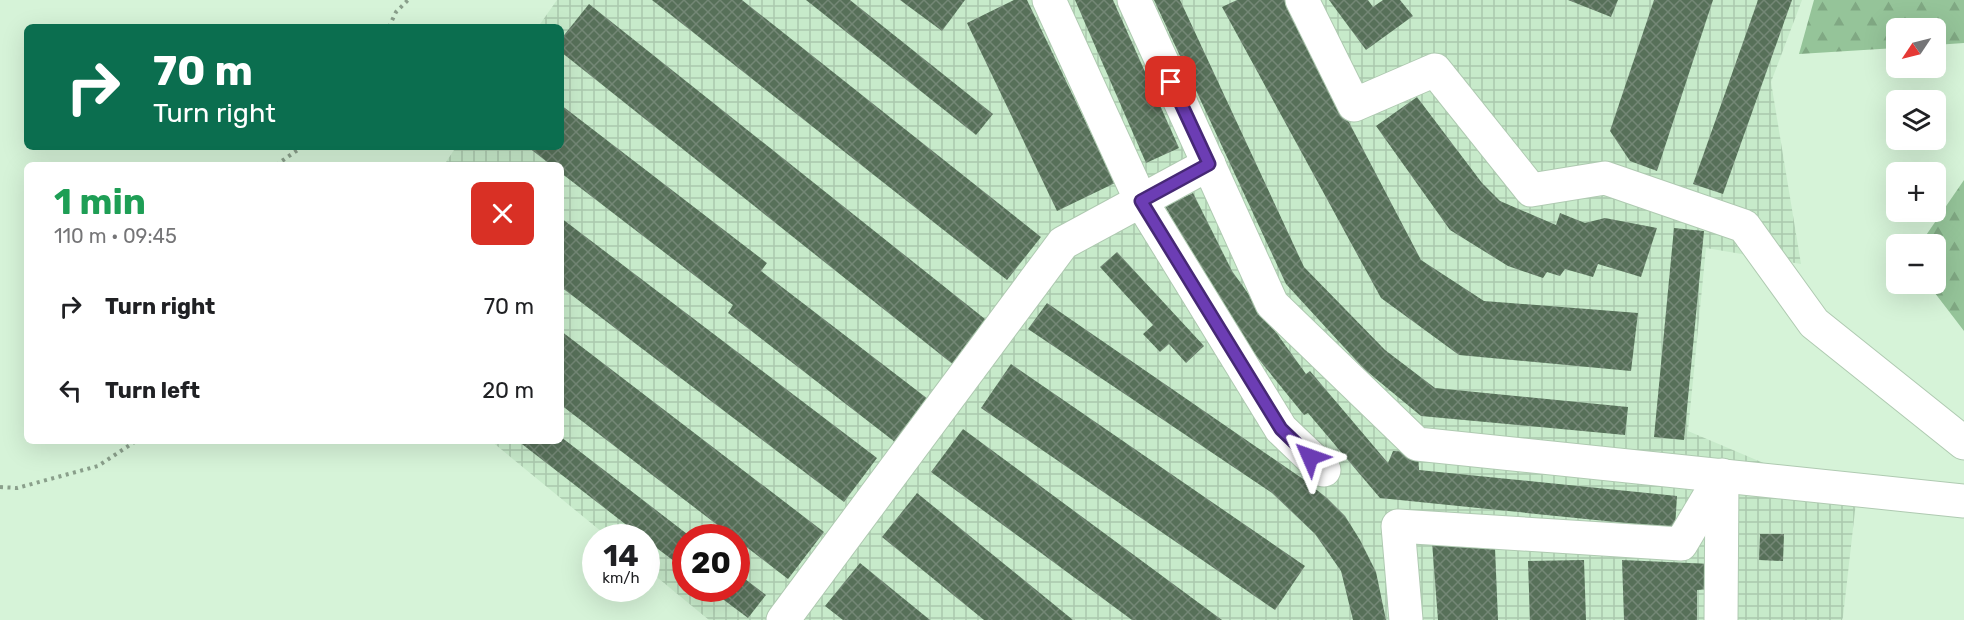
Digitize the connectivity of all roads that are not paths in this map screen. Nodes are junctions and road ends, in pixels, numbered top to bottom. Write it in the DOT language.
graph roads {
  1 [pos="1049,0"];
  2 [pos="1134,0"];
  3 [pos="1302,0"];
  4 [pos="1209,164"];
  5 [pos="1141,201"];
  6 [pos="1964,443"];
  7 [pos="1324,470"];
  8 [pos="1722,475"];
  9 [pos="1964,501"];
  10 [pos="783,620"];
  11 [pos="1406,620"];
  12 [pos="1721,620"];
  1 -- 5 [label="lane"];
  2 -- 4 [label="lane"];
  3 -- 6 [label="lane"];
  4 -- 5 [label="lane"];
  4 -- 8 [label="lane"];
  5 -- 7 [label="lane"];
  5 -- 10 [label="lane"];
  8 -- 9 [label="lane"];
  8 -- 11 [label="lane"];
  8 -- 12 [label="lane"];
}
